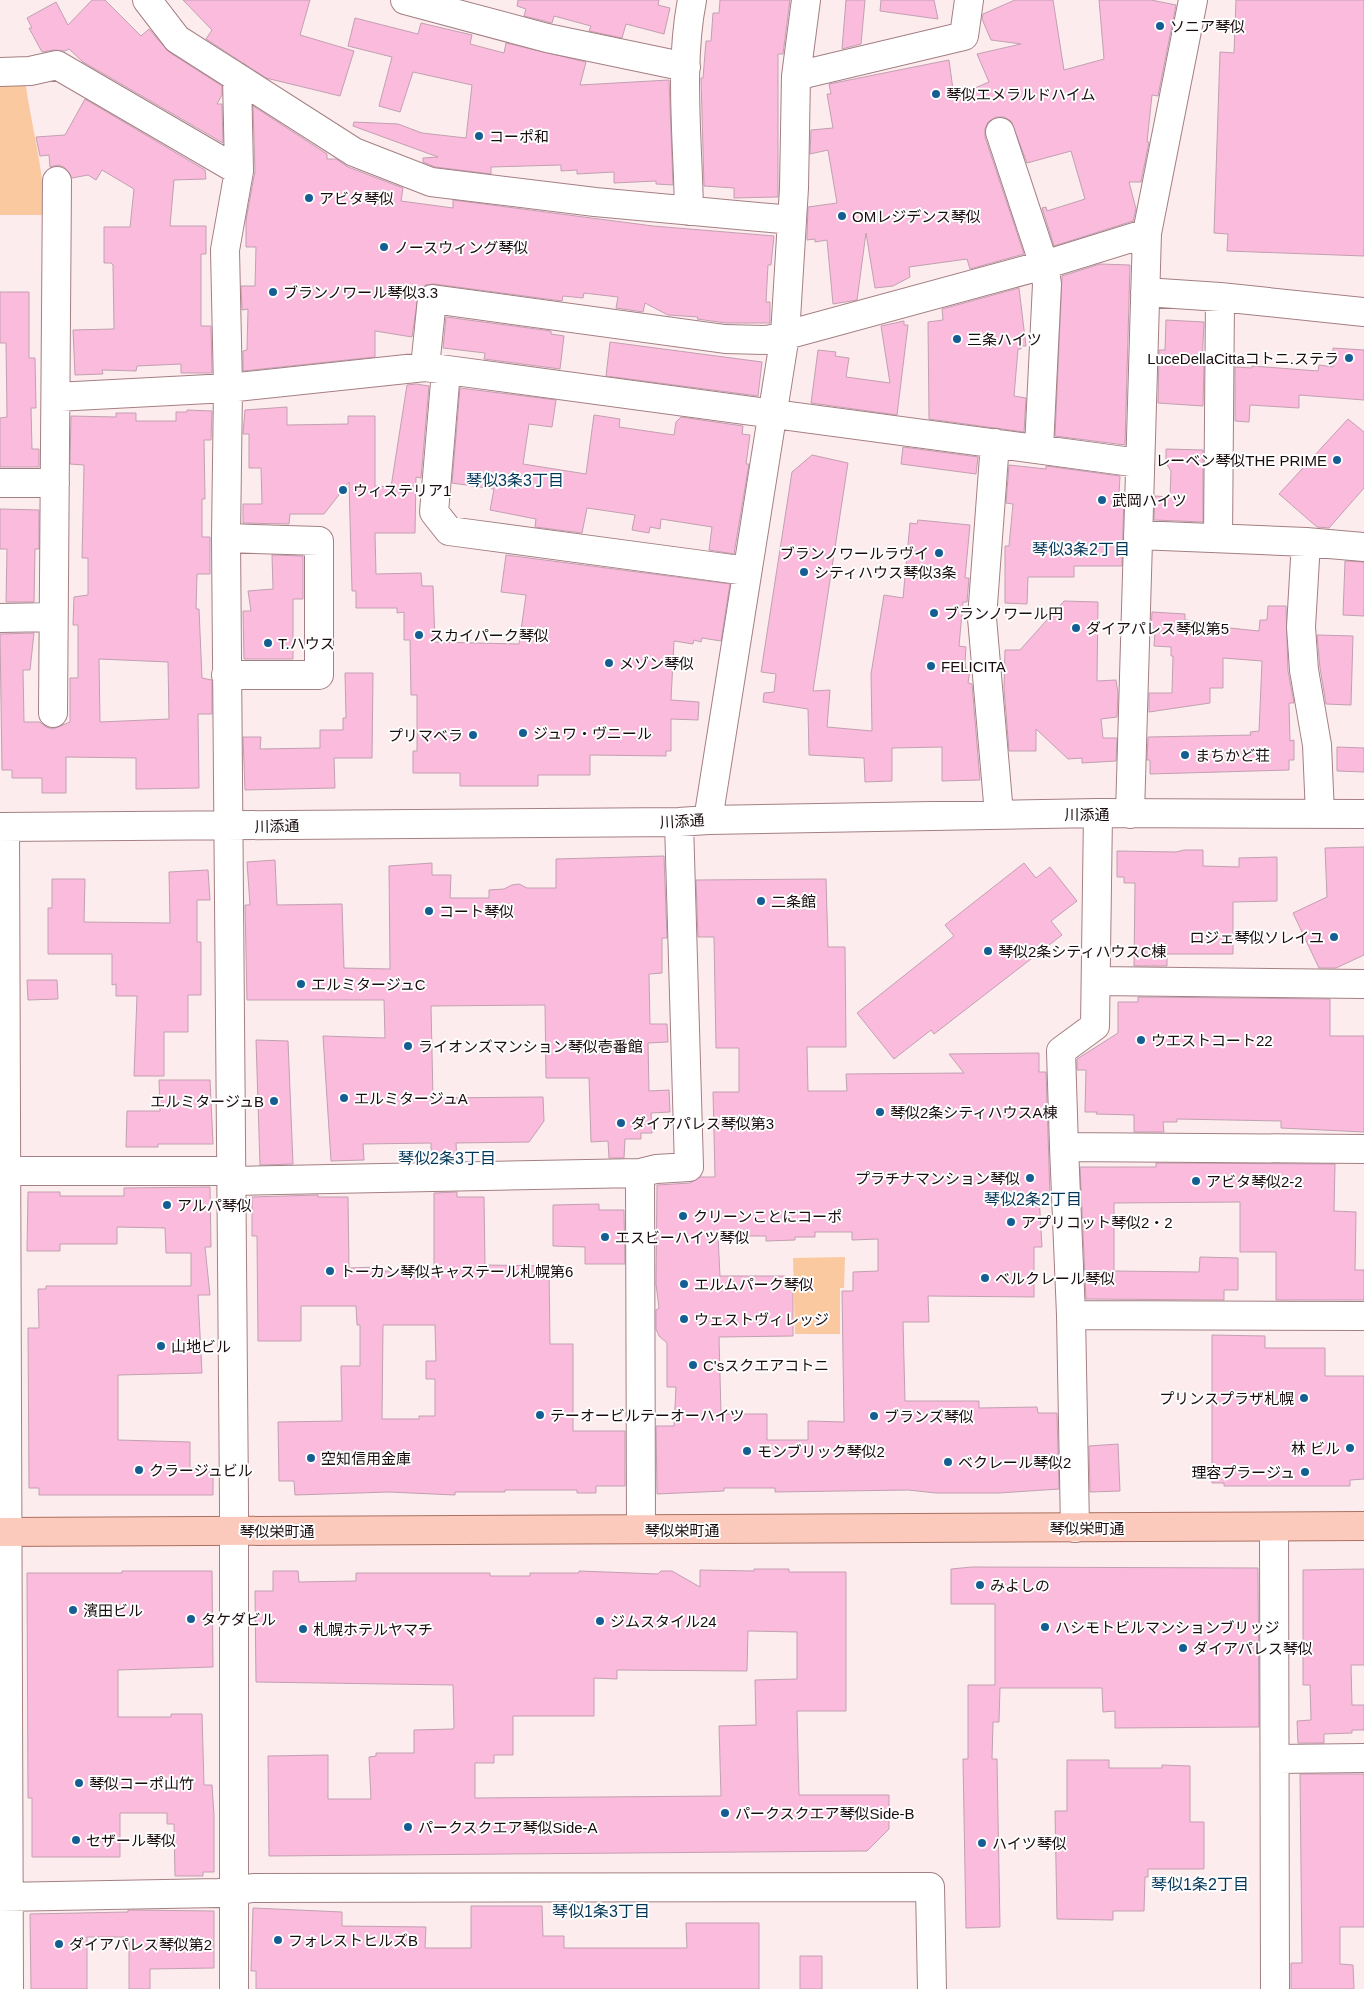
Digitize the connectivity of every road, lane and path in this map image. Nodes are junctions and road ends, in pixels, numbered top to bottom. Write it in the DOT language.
graph roads {
  1 [pos="147,0"];
  2 [pos="405,0"];
  3 [pos="692,0"];
  4 [pos="806,0"];
  5 [pos="969,0"];
  6 [pos="1193,0"];
  7 [pos="686,67"];
  8 [pos="0,72"];
  9 [pos="796,76"];
  10 [pos="238,77"];
  11 [pos="1000,132"];
  12 [pos="239,171"];
  13 [pos="57,181"];
  14 [pos="689,210"];
  15 [pos="792,220"];
  16 [pos="1147,233"];
  17 [pos="1044,265"];
  18 [pos="1145,292"];
  19 [pos="1220,297"];
  20 [pos="1364,312"];
  21 [pos="785,335"];
  22 [pos="436,369"];
  23 [pos="228,388"];
  24 [pos="56,397"];
  25 [pos="772,415"];
  26 [pos="995,443"];
  27 [pos="1039,448"];
  28 [pos="1139,464"];
  29 [pos="0,483"];
  30 [pos="55,483"];
  31 [pos="1138,535"];
  32 [pos="226,538"];
  33 [pos="1218,538"];
  34 [pos="1306,542"];
  35 [pos="1364,547"];
  36 [pos="747,572"];
  37 [pos="53,617"];
  38 [pos="0,618"];
  39 [pos="226,675"];
  40 [pos="53,713"];
  41 [pos="1098,813"];
  42 [pos="999,814"];
  43 [pos="1130,814"];
  44 [pos="1320,814"];
  45 [pos="1364,814"];
  46 [pos="708,820"];
  47 [pos="679,822"];
  48 [pos="229,826"];
  49 [pos="3,827"];
  50 [pos="1096,981"];
  51 [pos="1364,984"];
  52 [pos="1064,1147"];
  53 [pos="1364,1149"];
  54 [pos="3,1171"];
  55 [pos="640,1173"];
  56 [pos="232,1176"];
  57 [pos="1071,1315"];
  58 [pos="1364,1316"];
  59 [pos="1364,1526"];
  60 [pos="1274,1527"];
  61 [pos="1075,1528"];
  62 [pos="641,1530"];
  63 [pos="234,1531"];
  64 [pos="3,1532"];
  65 [pos="1364,1758"];
  66 [pos="1276,1759"];
  67 [pos="234,1891"];
  68 [pos="4,1897"];
  69 [pos="9,1989"];
  70 [pos="234,1989"];
  71 [pos="932,1989"];
  72 [pos="1275,1989"];
  1 -- 10 [label="street"];
  2 -- 7 [label="street"];
  3 -- 7 [label="street"];
  4 -- 9 [label="street"];
  5 -- 9 [label="street"];
  6 -- 16 [label="street"];
  7 -- 14 [label="street"];
  8 -- 12 [label="street"];
  9 -- 15 [label="street"];
  10 -- 12 [label="street"];
  10 -- 14 [label="street"];
  11 -- 17 [label="street"];
  12 -- 23 [label="street"];
  13 -- 24 [label="street"];
  14 -- 15 [label="street"];
  15 -- 21 [label="street"];
  16 -- 17 [label="street"];
  16 -- 18 [label="street"];
  17 -- 21 [label="street"];
  17 -- 27 [label="street"];
  18 -- 19 [label="street"];
  18 -- 28 [label="street"];
  19 -- 20 [label="street"];
  19 -- 33 [label="street"];
  21 -- 22 [label="street"];
  21 -- 25 [label="street"];
  22 -- 23 [label="street"];
  22 -- 25 [label="street"];
  22 -- 36 [label="street"];
  23 -- 24 [label="street"];
  23 -- 32 [label="street"];
  24 -- 30 [label="street"];
  25 -- 26 [label="street"];
  25 -- 36 [label="street"];
  26 -- 27 [label="street"];
  26 -- 42 [label="street"];
  27 -- 28 [label="street"];
  28 -- 31 [label="street"];
  29 -- 30 [label="street"];
  30 -- 37 [label="street"];
  31 -- 33 [label="street"];
  31 -- 43 [label="street"];
  32 -- 39 [label="street"];
  32 -- 39 [label="street"];
  33 -- 34 [label="street"];
  34 -- 35 [label="street"];
  34 -- 44 [label="street"];
  36 -- 46 [label="street"];
  37 -- 38 [label="street"];
  37 -- 40 [label="street"];
  39 -- 48 [label="street"];
  41 -- 42 [label="street, 川添通"];
  41 -- 43 [label="street, 川添通"];
  41 -- 50 [label="street"];
  42 -- 46 [label="street, 川添通"];
  43 -- 44 [label="street, 川添通"];
  44 -- 45 [label="street, 川添通"];
  46 -- 47 [label="street, 川添通"];
  47 -- 48 [label="street, 川添通"];
  47 -- 55 [label="street"];
  48 -- 49 [label="street, 川添通"];
  48 -- 56 [label="street"];
  49 -- 54 [label="street"];
  50 -- 51 [label="street"];
  50 -- 52 [label="street"];
  52 -- 53 [label="street"];
  52 -- 57 [label="street"];
  54 -- 56 [label="street"];
  54 -- 64 [label="street"];
  55 -- 56 [label="street"];
  55 -- 62 [label="street"];
  56 -- 63 [label="street"];
  57 -- 58 [label="street"];
  57 -- 61 [label="street"];
  59 -- 60 [label="main road, 琴似栄町通"];
  60 -- 61 [label="main road, 琴似栄町通"];
  60 -- 66 [label="street"];
  61 -- 62 [label="main road, 琴似栄町通"];
  62 -- 63 [label="main road, 琴似栄町通"];
  63 -- 64 [label="main road, 琴似栄町通"];
  63 -- 67 [label="street"];
  64 -- 68 [label="street"];
  65 -- 66 [label="street"];
  66 -- 72 [label="street"];
  67 -- 68 [label="street"];
  67 -- 70 [label="street"];
  67 -- 71 [label="street"];
  68 -- 69 [label="street"];
}
